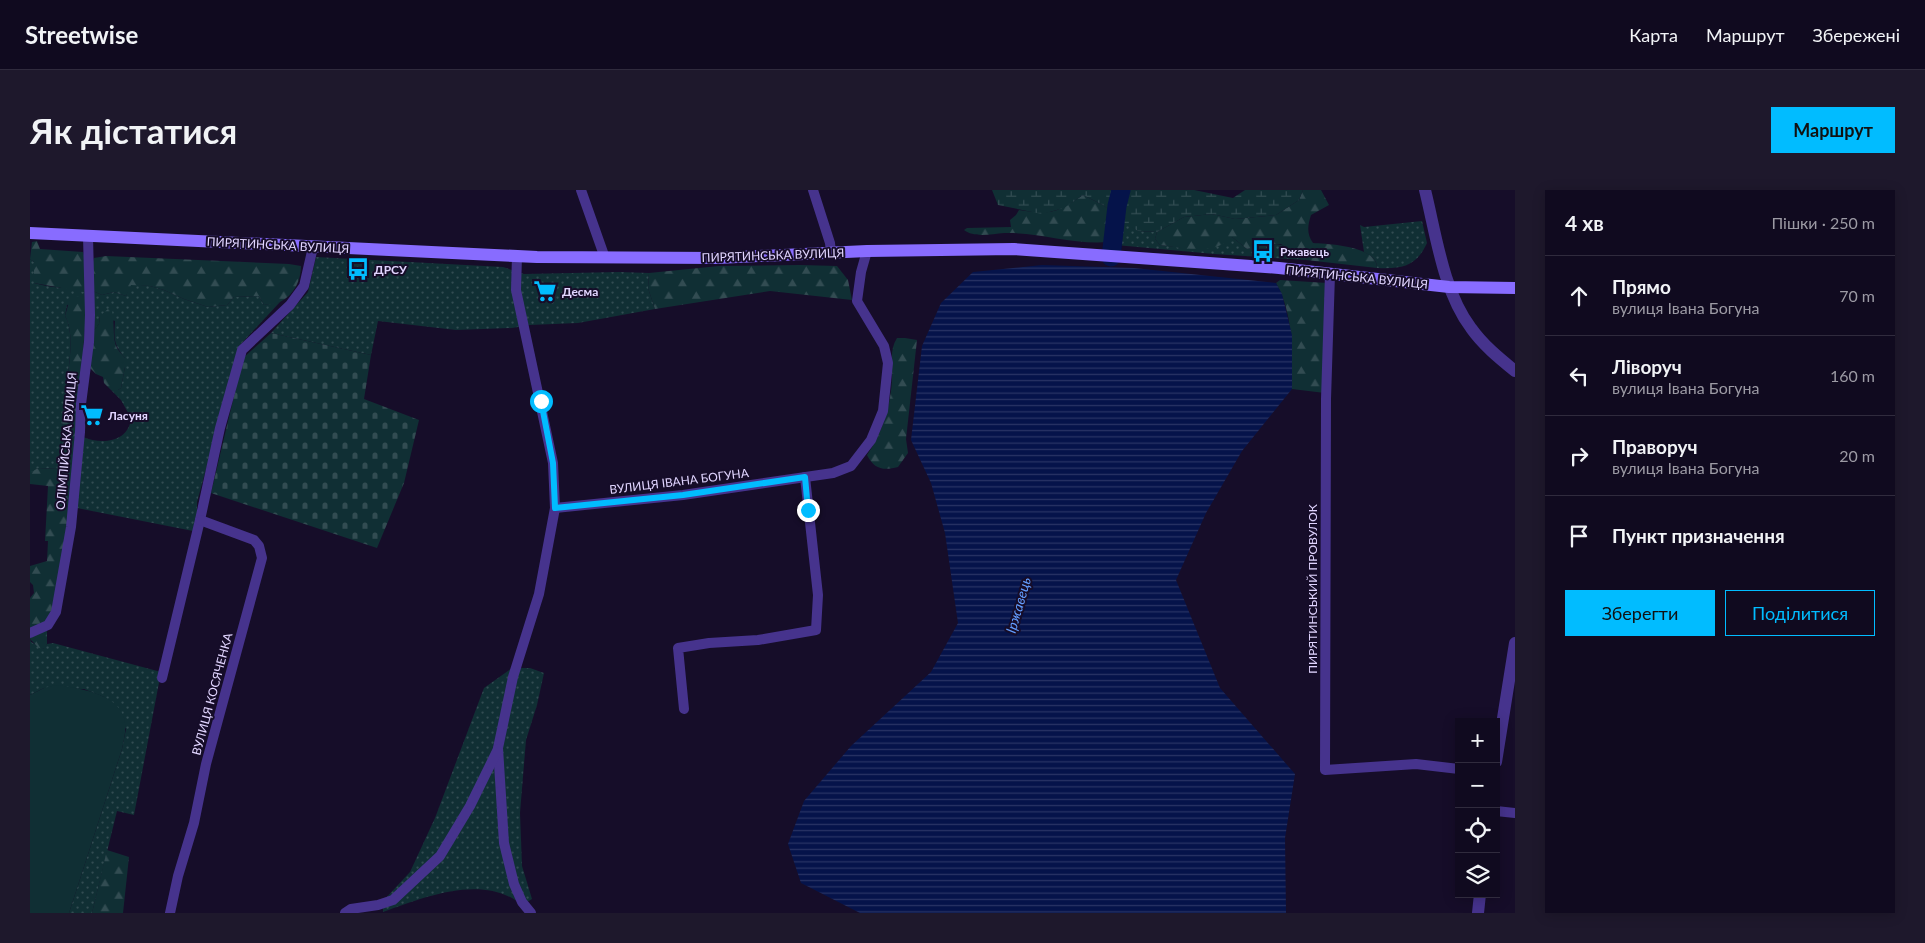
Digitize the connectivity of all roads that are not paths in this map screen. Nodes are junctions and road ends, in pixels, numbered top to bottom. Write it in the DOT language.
graph roads {
  1 [pos="581,190"];
  2 [pos="813,190"];
  3 [pos="1425,190"];
  4 [pos="30,233"];
  5 [pos="88,236"];
  6 [pos="313,247"];
  7 [pos="867,251"];
  8 [pos="831,253"];
  9 [pos="517,256"];
  10 [pos="605,258"];
  11 [pos="1330,274"];
  12 [pos="1449,287"];
  13 [pos="1515,288"];
  14 [pos="1515,371"];
  15 [pos="805,477"];
  16 [pos="555,508"];
  17 [pos="200,520"];
  18 [pos="30,633"];
  19 [pos="1515,643"];
  20 [pos="162,678"];
  21 [pos="684,709"];
  22 [pos="1500,737"];
  23 [pos="498,748"];
  24 [pos="1455,769"];
  25 [pos="1500,811"];
  26 [pos="1515,813"];
  27 [pos="1480,898"];
  28 [pos="170,913"];
  29 [pos="345,913"];
  30 [pos="531,913"];
  31 [pos="1478,913"];
  1 -- 10 [label="street"];
  2 -- 8 [label="street"];
  3 -- 12 [label="street"];
  4 -- 5 [label="main road, ПИРЯТИНСЬКА ВУЛИЦЯ"];
  5 -- 6 [label="main road, ПИРЯТИНСЬКА ВУЛИЦЯ"];
  5 -- 18 [label="street, ОЛІМПІЙСЬКА ВУЛИЦЯ"];
  6 -- 9 [label="main road, ПИРЯТИНСЬКА ВУЛИЦЯ"];
  6 -- 17 [label="street"];
  7 -- 8 [label="main road, ПИРЯТИНСЬКА ВУЛИЦЯ"];
  7 -- 11 [label="main road, ПИРЯТИНСЬКА ВУЛИЦЯ"];
  7 -- 15 [label="street, ВУЛИЦЯ ІВАНА БОГУНА"];
  8 -- 10 [label="main road, ПИРЯТИНСЬКА ВУЛИЦЯ"];
  9 -- 10 [label="main road, ПИРЯТИНСЬКА ВУЛИЦЯ"];
  9 -- 16 [label="street"];
  11 -- 12 [label="main road, ПИРЯТИНСЬКА ВУЛИЦЯ"];
  11 -- 24 [label="street, ПИРЯТИНСЬКИЙ ПРОВУЛОК"];
  12 -- 13 [label="main road, ПИРЯТИНСЬКА ВУЛИЦЯ"];
  12 -- 14 [label="street"];
  15 -- 16 [label="street, ВУЛИЦЯ ІВАНА БОГУНА"];
  15 -- 21 [label="street"];
  16 -- 23 [label="street"];
  17 -- 20 [label="street"];
  17 -- 28 [label="street, ВУЛИЦЯ КОСЯЧЕНКА"];
  19 -- 22 [label="street"];
  23 -- 29 [label="street"];
  23 -- 30 [label="street"];
  25 -- 26 [label="street"];
  27 -- 31 [label="street"];
}
